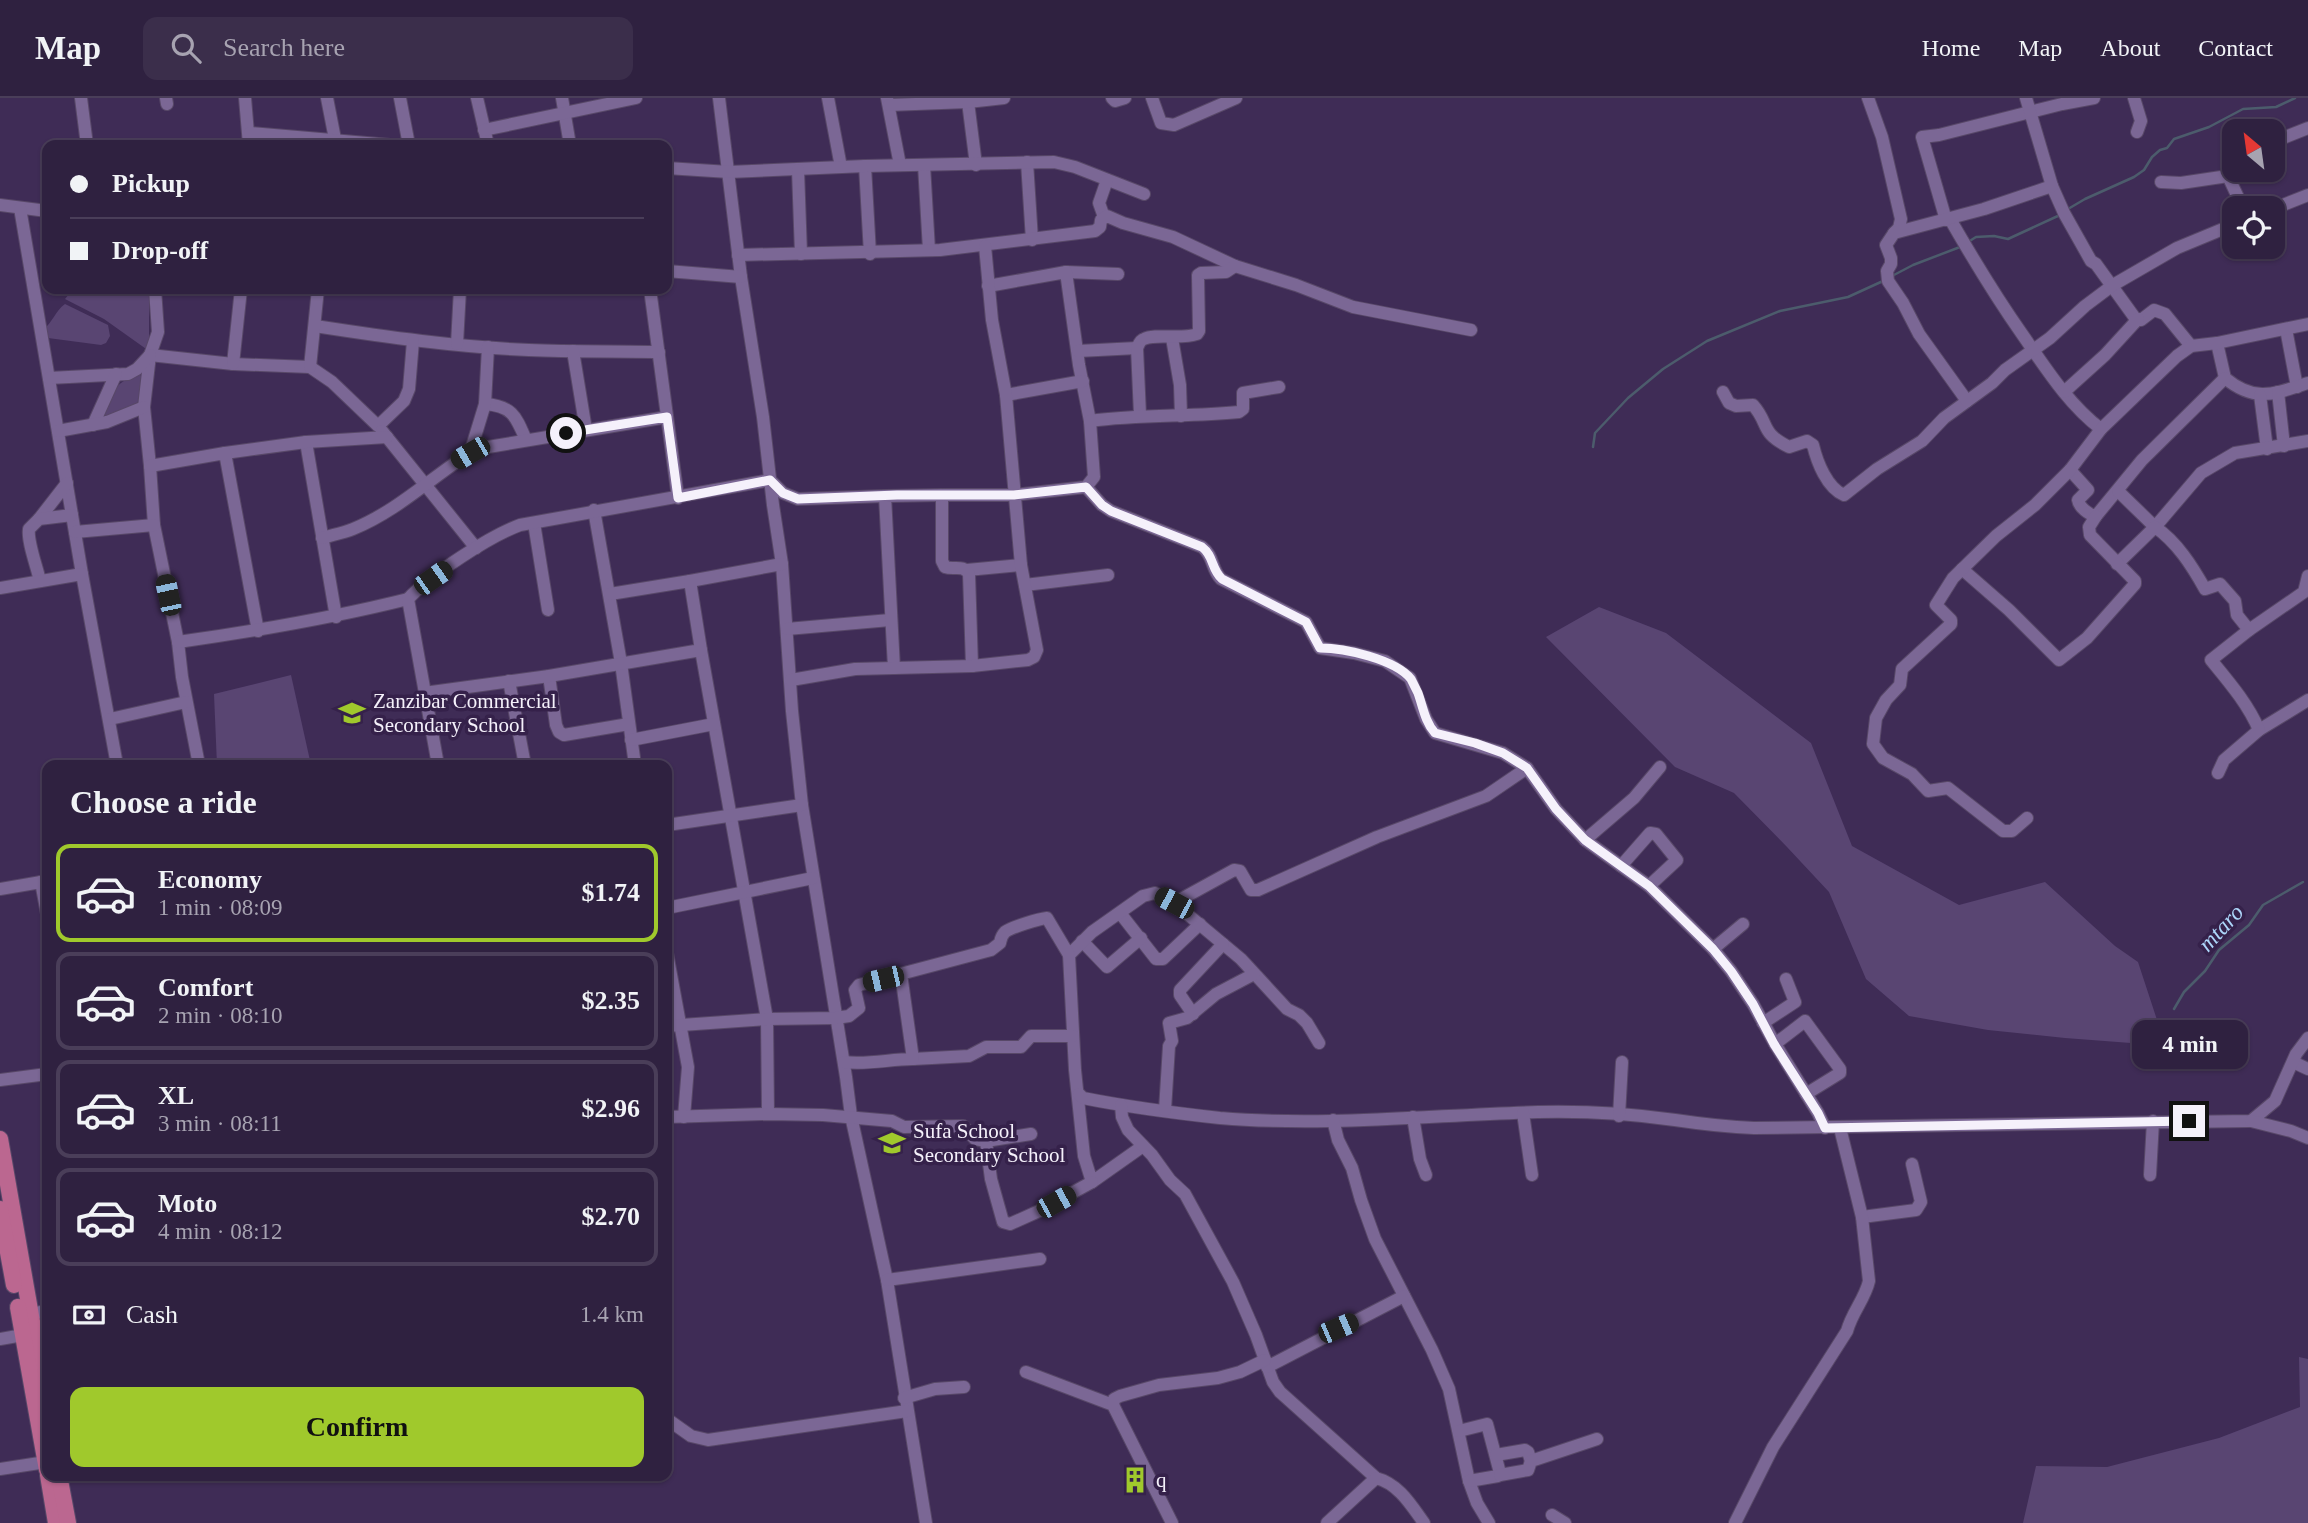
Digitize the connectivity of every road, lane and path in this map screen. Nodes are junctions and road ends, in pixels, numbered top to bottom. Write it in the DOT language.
graph roads {
  1 [pos="81,98"];
  2 [pos="245,98"];
  3 [pos="327,98"];
  4 [pos="400,98"];
  5 [pos="477,98"];
  6 [pos="562,98"];
  7 [pos="636,98"];
  8 [pos="719,98"];
  9 [pos="828,98"];
  10 [pos="1004,98"];
  11 [pos="1112,98"];
  12 [pos="1125,98"];
  13 [pos="1152,98"];
  14 [pos="1236,98"];
  15 [pos="1868,98"];
  16 [pos="2026,98"];
  17 [pos="2094,98"];
  18 [pos="2134,98"];
  19 [pos="888,101"];
  20 [pos="968,102"];
  21 [pos="2029,112"];
  22 [pos="565,114"];
  23 [pos="2308,128"];
  24 [pos="484,130"];
  25 [pos="2137,132"];
  26 [pos="2286,137"];
  27 [pos="250,139"];
  28 [pos="335,139"];
  29 [pos="87,140"];
  30 [pos="344,140"];
  31 [pos="408,140"];
  32 [pos="487,140"];
  33 [pos="569,140"];
  34 [pos="1027,162"];
  35 [pos="900,165"];
  36 [pos="924,165"];
  37 [pos="976,165"];
  38 [pos="865,166"];
  39 [pos="841,167"];
  40 [pos="672,168"];
  41 [pos="797,170"];
  42 [pos="729,172"];
  43 [pos="2222,177"];
  44 [pos="1107,180"];
  45 [pos="2161,182"];
  46 [pos="2052,186"];
  47 [pos="1144,194"];
  48 [pos="2308,195"];
  49 [pos="2285,204"];
  50 [pos="0,205"];
  51 [pos="20,208"];
  52 [pos="42,210"];
  53 [pos="1104,217"];
  54 [pos="1948,220"];
  55 [pos="2222,229"];
  56 [pos="1894,233"];
  57 [pos="1032,240"];
  58 [pos="985,246"];
  59 [pos="929,250"];
  60 [pos="801,254"];
  61 [pos="870,254"];
  62 [pos="738,255"];
  63 [pos="1235,266"];
  64 [pos="672,271"];
  65 [pos="1066,272"];
  66 [pos="1118,274"];
  67 [pos="741,277"];
  68 [pos="2113,285"];
  69 [pos="988,286"];
  70 [pos="155,294"];
  71 [pos="240,294"];
  72 [pos="318,294"];
  73 [pos="460,294"];
  74 [pos="651,294"];
  75 [pos="2138,320"];
  76 [pos="2308,324"];
  77 [pos="315,326"];
  78 [pos="2286,328"];
  79 [pos="1471,330"];
  80 [pos="1172,338"];
  81 [pos="413,341"];
  82 [pos="2217,343"];
  83 [pos="457,344"];
  84 [pos="2191,346"];
  85 [pos="488,347"];
  86 [pos="1137,348"];
  87 [pos="573,351"];
  88 [pos="1078,351"];
  89 [pos="2034,351"];
  90 [pos="659,352"];
  91 [pos="150,355"];
  92 [pos="233,364"];
  93 [pos="310,367"];
  94 [pos="116,374"];
  95 [pos="49,378"];
  96 [pos="2225,378"];
  97 [pos="1083,381"];
  98 [pos="2303,385"];
  99 [pos="1279,387"];
  100 [pos="1723,392"];
  101 [pos="2064,392"];
  102 [pos="2278,392"];
  103 [pos="1006,395"];
  104 [pos="2260,395"];
  105 [pos="1967,401"];
  106 [pos="485,404"];
  107 [pos="144,407"];
  108 [pos="1140,415"];
  109 [pos="1181,416"];
  110 [pos="667,417"];
  111 [pos="1090,421"];
  112 [pos="93,425"];
  113 [pos="378,426"];
  114 [pos="2101,429"];
  115 [pos="586,430"];
  116 [pos="58,431"];
  117 [pos="387,437"];
  118 [pos="526,440"];
  119 [pos="2308,441"];
  120 [pos="306,442"];
  121 [pos="2284,446"];
  122 [pos="2267,449"];
  123 [pos="225,453"];
  124 [pos="470,453"];
  125 [pos="150,466"];
  126 [pos="2070,470"];
  127 [pos="770,480"];
  128 [pos="67,483"];
  129 [pos="425,483"];
  130 [pos="1086,487"];
  131 [pos="2118,491"];
  132 [pos="942,495"];
  133 [pos="1014,495"];
  134 [pos="885,496"];
  135 [pos="678,498"];
  136 [pos="594,510"];
  137 [pos="72,515"];
  138 [pos="2096,516"];
  139 [pos="39,519"];
  140 [pos="534,523"];
  141 [pos="154,525"];
  142 [pos="2155,527"];
  143 [pos="75,532"];
  144 [pos="322,538"];
  145 [pos="476,548"];
  146 [pos="782,564"];
  147 [pos="2118,564"];
  148 [pos="1021,565"];
  149 [pos="1962,569"];
  150 [pos="967,570"];
  151 [pos="82,574"];
  152 [pos="1108,575"];
  153 [pos="2308,576"];
  154 [pos="690,580"];
  155 [pos="40,582"];
  156 [pos="1025,585"];
  157 [pos="0,588"];
  158 [pos="610,594"];
  159 [pos="2306,594"];
  160 [pos="408,599"];
  161 [pos="548,610"];
  162 [pos="336,617"];
  163 [pos="890,620"];
  164 [pos="787,629"];
  165 [pos="2249,630"];
  166 [pos="258,631"];
  167 [pos="178,642"];
  168 [pos="701,650"];
  169 [pos="621,663"];
  170 [pos="972,666"];
  171 [pos="894,668"];
  172 [pos="549,676"];
  173 [pos="791,680"];
  174 [pos="509,681"];
  175 [pos="424,693"];
  176 [pos="2308,700"];
  177 [pos="186,702"];
  178 [pos="110,719"];
  179 [pos="629,724"];
  180 [pos="714,724"];
  181 [pos="2259,730"];
  182 [pos="631,740"];
  183 [pos="116,760"];
  184 [pos="198,760"];
  185 [pos="437,760"];
  186 [pos="524,760"];
  187 [pos="634,760"];
  188 [pos="1660,767"];
  189 [pos="1527,768"];
  190 [pos="2218,774"];
  191 [pos="802,805"];
  192 [pos="730,816"];
  193 [pos="2027,818"];
  194 [pos="672,824"];
  195 [pos="1585,840"];
  196 [pos="1621,866"];
  197 [pos="813,878"];
  198 [pos="42,881"];
  199 [pos="1649,886"];
  200 [pos="0,889"];
  201 [pos="743,891"];
  202 [pos="1174,903"];
  203 [pos="672,907"];
  204 [pos="1120,914"];
  205 [pos="1200,924"];
  206 [pos="1743,924"];
  207 [pos="1140,937"];
  208 [pos="1082,941"];
  209 [pos="1223,944"];
  210 [pos="1713,949"];
  211 [pos="1069,954"];
  212 [pos="901,974"];
  213 [pos="1254,974"];
  214 [pos="1786,979"];
  215 [pos="1795,1002"];
  216 [pos="1193,1014"];
  217 [pos="836,1018"];
  218 [pos="767,1019"];
  219 [pos="1805,1021"];
  220 [pos="1763,1023"];
  221 [pos="673,1026"];
  222 [pos="1073,1036"];
  223 [pos="2308,1038"];
  224 [pos="1319,1043"];
  225 [pos="1774,1044"];
  226 [pos="914,1059"];
  227 [pos="844,1062"];
  228 [pos="1622,1062"];
  229 [pos="2293,1062"];
  230 [pos="2308,1069"];
  231 [pos="42,1075"];
  232 [pos="0,1080"];
  233 [pos="1079,1094"];
  234 [pos="1806,1094"];
  235 [pos="1121,1105"];
  236 [pos="1165,1110"];
  237 [pos="1522,1113"];
  238 [pos="768,1114"];
  239 [pos="851,1116"];
  240 [pos="1619,1116"];
  241 [pos="672,1117"];
  242 [pos="684,1117"];
  243 [pos="1413,1117"];
  244 [pos="1333,1120"];
  245 [pos="2153,1121"];
  246 [pos="2251,1121"];
  247 [pos="1825,1128"];
  248 [pos="1840,1128"];
  249 [pos="1031,1134"];
  250 [pos="2308,1138"];
  251 [pos="0,1139"];
  252 [pos="986,1140"];
  253 [pos="1143,1146"];
  254 [pos="1912,1164"];
  255 [pos="1426,1175"];
  256 [pos="1532,1175"];
  257 [pos="2150,1175"];
  258 [pos="1092,1182"];
  259 [pos="3,1201"];
  260 [pos="1862,1217"];
  261 [pos="1040,1259"];
  262 [pos="887,1280"];
  263 [pos="1404,1296"];
  264 [pos="42,1312"];
  265 [pos="25,1315"];
  266 [pos="23,1335"];
  267 [pos="0,1339"];
  268 [pos="1266,1363"];
  269 [pos="1026,1372"];
  270 [pos="42,1386"];
  271 [pos="964,1387"];
  272 [pos="905,1405"];
  273 [pos="1113,1405"];
  274 [pos="672,1423"];
  275 [pos="42,1430"];
  276 [pos="1459,1431"];
  277 [pos="1597,1439"];
  278 [pos="1496,1455"];
  279 [pos="1531,1461"];
  280 [pos="0,1469"];
  281 [pos="42,1469"];
  282 [pos="1500,1475"];
  283 [pos="1376,1478"];
  284 [pos="49,1481"];
  285 [pos="60,1481"];
  286 [pos="1469,1481"];
  287 [pos="1552,1515"];
  288 [pos="56,1523"];
  289 [pos="68,1523"];
  290 [pos="926,1523"];
  291 [pos="1172,1523"];
  292 [pos="1327,1523"];
  293 [pos="1424,1523"];
  294 [pos="1489,1523"];
  295 [pos="1565,1523"];
  296 [pos="1735,1523"];
  1 -- 29 [label="street"];
  2 -- 27 [label="street"];
  3 -- 28 [label="street"];
  4 -- 31 [label="street"];
  5 -- 24 [label="street"];
  6 -- 22 [label="street"];
  7 -- 22 [label="street"];
  8 -- 42 [label="street"];
  9 -- 39 [label="street"];
  10 -- 20 [label="street"];
  11 -- 12 [label="street"];
  13 -- 14 [label="street"];
  15 -- 56 [label="street"];
  16 -- 21 [label="street"];
  17 -- 21 [label="street"];
  18 -- 25 [label="street"];
  19 -- 20 [label="street"];
  19 -- 35 [label="street"];
  20 -- 37 [label="street"];
  21 -- 46 [label="street"];
  21 -- 54 [label="street"];
  22 -- 24 [label="street"];
  22 -- 33 [label="street"];
  23 -- 26 [label="street"];
  24 -- 32 [label="street"];
  27 -- 28 [label="street"];
  28 -- 30 [label="street"];
  34 -- 37 [label="street"];
  34 -- 44 [label="street"];
  34 -- 57 [label="street"];
  35 -- 36 [label="street"];
  35 -- 38 [label="street"];
  36 -- 37 [label="street"];
  36 -- 59 [label="street"];
  38 -- 39 [label="street"];
  38 -- 61 [label="street"];
  39 -- 41 [label="street"];
  40 -- 42 [label="street"];
  41 -- 42 [label="street"];
  41 -- 60 [label="street"];
  42 -- 62 [label="street"];
  43 -- 45 [label="street"];
  44 -- 47 [label="street"];
  44 -- 53 [label="street"];
  46 -- 54 [label="street"];
  46 -- 68 [label="street"];
  48 -- 49 [label="street"];
  50 -- 51 [label="street"];
  51 -- 52 [label="street"];
  51 -- 95 [label="street"];
  53 -- 57 [label="street"];
  53 -- 63 [label="street"];
  54 -- 56 [label="street"];
  54 -- 89 [label="street"];
  55 -- 68 [label="street"];
  56 -- 105 [label="street"];
  57 -- 58 [label="street"];
  58 -- 59 [label="street"];
  58 -- 69 [label="street"];
  59 -- 61 [label="street"];
  60 -- 61 [label="street"];
  60 -- 62 [label="street"];
  62 -- 67 [label="street"];
  63 -- 79 [label="street"];
  63 -- 80 [label="street"];
  64 -- 67 [label="street"];
  65 -- 66 [label="street"];
  65 -- 69 [label="street"];
  65 -- 88 [label="street"];
  67 -- 127 [label="street"];
  68 -- 75 [label="street"];
  68 -- 89 [label="street"];
  69 -- 103 [label="street"];
  70 -- 91 [label="street"];
  71 -- 92 [label="street"];
  72 -- 77 [label="street"];
  73 -- 83 [label="street"];
  74 -- 90 [label="street"];
  75 -- 84 [label="street"];
  75 -- 101 [label="street"];
  76 -- 78 [label="street"];
  77 -- 81 [label="street"];
  77 -- 93 [label="street"];
  78 -- 82 [label="street"];
  78 -- 98 [label="street"];
  80 -- 86 [label="street"];
  80 -- 109 [label="street"];
  81 -- 83 [label="street"];
  81 -- 113 [label="street"];
  82 -- 84 [label="street"];
  82 -- 96 [label="street"];
  83 -- 85 [label="street"];
  84 -- 114 [label="street"];
  85 -- 87 [label="street"];
  85 -- 106 [label="street"];
  86 -- 88 [label="street"];
  86 -- 108 [label="street"];
  87 -- 90 [label="street"];
  87 -- 115 [label="street"];
  88 -- 97 [label="street"];
  89 -- 101 [label="street"];
  89 -- 105 [label="street"];
  90 -- 110 [label="street"];
  91 -- 92 [label="street"];
  91 -- 94 [label="street"];
  91 -- 107 [label="street"];
  92 -- 93 [label="street"];
  93 -- 113 [label="street"];
  94 -- 95 [label="street"];
  94 -- 112 [label="street"];
  95 -- 116 [label="street"];
  96 -- 104 [label="street"];
  96 -- 131 [label="street"];
  97 -- 103 [label="street"];
  97 -- 111 [label="street"];
  98 -- 102 [label="street"];
  99 -- 109 [label="street"];
  100 -- 105 [label="street"];
  101 -- 114 [label="street"];
  102 -- 104 [label="street"];
  102 -- 121 [label="street"];
  103 -- 133 [label="street"];
  104 -- 122 [label="street"];
  106 -- 118 [label="street"];
  106 -- 124 [label="street"];
  107 -- 112 [label="street"];
  107 -- 125 [label="street"];
  108 -- 109 [label="street"];
  108 -- 111 [label="street"];
  110 -- 115 [label="street"];
  110 -- 135 [label="street"];
  111 -- 130 [label="street"];
  112 -- 116 [label="street"];
  113 -- 117 [label="street"];
  114 -- 126 [label="street"];
  115 -- 118 [label="street"];
  116 -- 128 [label="street"];
  117 -- 120 [label="street"];
  117 -- 129 [label="street"];
  118 -- 124 [label="street"];
  119 -- 121 [label="street"];
  120 -- 123 [label="street"];
  120 -- 144 [label="street"];
  121 -- 122 [label="street"];
  122 -- 142 [label="street"];
  123 -- 125 [label="street"];
  123 -- 166 [label="street"];
  124 -- 129 [label="street"];
  125 -- 141 [label="street"];
  126 -- 138 [label="street"];
  126 -- 149 [label="street"];
  127 -- 134 [label="street"];
  127 -- 135 [label="street"];
  127 -- 146 [label="street"];
  128 -- 137 [label="street"];
  128 -- 139 [label="street"];
  129 -- 144 [label="street"];
  129 -- 145 [label="street"];
  130 -- 133 [label="street"];
  130 -- 189 [label="street"];
  131 -- 138 [label="street"];
  131 -- 142 [label="street"];
  132 -- 133 [label="street"];
  132 -- 134 [label="street"];
  132 -- 150 [label="street"];
  133 -- 148 [label="street"];
  134 -- 163 [label="street"];
  135 -- 136 [label="street"];
  136 -- 140 [label="street"];
  136 -- 158 [label="street"];
  137 -- 139 [label="street"];
  137 -- 143 [label="street"];
  138 -- 147 [label="street"];
  139 -- 155 [label="street"];
  140 -- 145 [label="street"];
  140 -- 161 [label="street"];
  141 -- 143 [label="street"];
  141 -- 167 [label="street"];
  142 -- 147 [label="street"];
  142 -- 165 [label="street"];
  143 -- 151 [label="street"];
  144 -- 162 [label="street"];
  145 -- 160 [label="street"];
  146 -- 154 [label="street"];
  146 -- 164 [label="street"];
  147 -- 149 [label="street"];
  148 -- 150 [label="street"];
  148 -- 156 [label="street"];
  149 -- 193 [label="street"];
  150 -- 170 [label="street"];
  151 -- 155 [label="street"];
  151 -- 178 [label="street"];
  152 -- 156 [label="street"];
  153 -- 159 [label="street"];
  154 -- 158 [label="street"];
  154 -- 168 [label="street"];
  155 -- 157 [label="street"];
  156 -- 170 [label="street"];
  158 -- 169 [label="street"];
  159 -- 165 [label="street"];
  160 -- 162 [label="street"];
  160 -- 175 [label="street"];
  162 -- 166 [label="street"];
  163 -- 164 [label="street"];
  163 -- 171 [label="street"];
  164 -- 173 [label="street"];
  165 -- 181 [label="street"];
  166 -- 167 [label="street"];
  167 -- 177 [label="street"];
  168 -- 169 [label="street"];
  168 -- 180 [label="street"];
  169 -- 172 [label="street"];
  169 -- 179 [label="street"];
  170 -- 171 [label="street"];
  171 -- 173 [label="street"];
  172 -- 174 [label="street"];
  172 -- 179 [label="street"];
  173 -- 191 [label="street"];
  174 -- 175 [label="street"];
  174 -- 186 [label="street"];
  175 -- 185 [label="street"];
  176 -- 181 [label="street"];
  177 -- 178 [label="street"];
  177 -- 184 [label="street"];
  178 -- 183 [label="street"];
  179 -- 182 [label="street"];
  180 -- 182 [label="street"];
  180 -- 192 [label="street"];
  181 -- 190 [label="street"];
  182 -- 187 [label="street"];
  188 -- 195 [label="street"];
  189 -- 195 [label="street"];
  189 -- 202 [label="street"];
  191 -- 192 [label="street"];
  191 -- 197 [label="street"];
  192 -- 194 [label="street"];
  192 -- 201 [label="street"];
  195 -- 196 [label="street"];
  196 -- 199 [label="street"];
  196 -- 199 [label="street"];
  197 -- 201 [label="street"];
  197 -- 217 [label="street"];
  198 -- 200 [label="street"];
  199 -- 210 [label="street"];
  201 -- 203 [label="street"];
  201 -- 218 [label="street"];
  202 -- 204 [label="street"];
  202 -- 205 [label="street"];
  204 -- 207 [label="street"];
  204 -- 208 [label="street"];
  205 -- 207 [label="street"];
  205 -- 209 [label="street"];
  206 -- 210 [label="street"];
  207 -- 208 [label="street"];
  208 -- 211 [label="street"];
  209 -- 213 [label="street"];
  209 -- 216 [label="street"];
  210 -- 220 [label="street"];
  211 -- 212 [label="street"];
  211 -- 222 [label="street"];
  212 -- 217 [label="street"];
  212 -- 226 [label="street"];
  213 -- 216 [label="street"];
  213 -- 224 [label="street"];
  214 -- 215 [label="street"];
  215 -- 219 [label="street"];
  215 -- 220 [label="street"];
  216 -- 236 [label="street"];
  217 -- 218 [label="street"];
  217 -- 227 [label="street"];
  218 -- 221 [label="street"];
  218 -- 238 [label="street"];
  219 -- 225 [label="street"];
  219 -- 234 [label="street"];
  220 -- 225 [label="street"];
  221 -- 242 [label="street"];
  222 -- 226 [label="street"];
  222 -- 233 [label="street"];
  223 -- 229 [label="street"];
  225 -- 234 [label="street"];
  226 -- 227 [label="street"];
  227 -- 239 [label="street"];
  228 -- 240 [label="street"];
  229 -- 230 [label="street"];
  229 -- 246 [label="street"];
  231 -- 232 [label="street"];
  233 -- 235 [label="street"];
  233 -- 258 [label="street"];
  234 -- 247 [label="street"];
  235 -- 236 [label="street"];
  235 -- 253 [label="street"];
  236 -- 244 [label="street"];
  237 -- 240 [label="street"];
  237 -- 243 [label="street"];
  237 -- 256 [label="street"];
  238 -- 239 [label="street"];
  238 -- 242 [label="street"];
  239 -- 252 [label="street"];
  239 -- 262 [label="street"];
  240 -- 247 [label="street"];
  241 -- 242 [label="street"];
  243 -- 244 [label="street"];
  243 -- 255 [label="street"];
  244 -- 263 [label="street"];
  245 -- 246 [label="street"];
  245 -- 248 [label="street"];
  245 -- 257 [label="street"];
  246 -- 250 [label="street"];
  247 -- 248 [label="street"];
  248 -- 260 [label="street"];
  249 -- 252 [label="street"];
  251 -- 259 [label="main road"];
  252 -- 258 [label="street"];
  253 -- 258 [label="street"];
  253 -- 268 [label="street"];
  254 -- 260 [label="street"];
  259 -- 265 [label="main road"];
  260 -- 296 [label="street"];
  261 -- 262 [label="street"];
  262 -- 272 [label="street"];
  263 -- 268 [label="street"];
  263 -- 276 [label="street"];
  264 -- 265 [label="street"];
  265 -- 266 [label="main road"];
  265 -- 270 [label="main road"];
  266 -- 267 [label="street"];
  266 -- 275 [label="main road"];
  268 -- 273 [label="street"];
  268 -- 283 [label="street"];
  269 -- 273 [label="street"];
  271 -- 272 [label="street"];
  272 -- 274 [label="street"];
  272 -- 290 [label="street"];
  273 -- 291 [label="street"];
  276 -- 278 [label="street"];
  276 -- 286 [label="street"];
  277 -- 279 [label="street"];
  278 -- 279 [label="street"];
  278 -- 282 [label="street"];
  279 -- 282 [label="street"];
  280 -- 281 [label="street"];
  282 -- 286 [label="street"];
  283 -- 292 [label="street"];
  283 -- 293 [label="street"];
  284 -- 288 [label="main road"];
  285 -- 289 [label="main road"];
  286 -- 294 [label="street"];
  287 -- 295 [label="street"];
}
